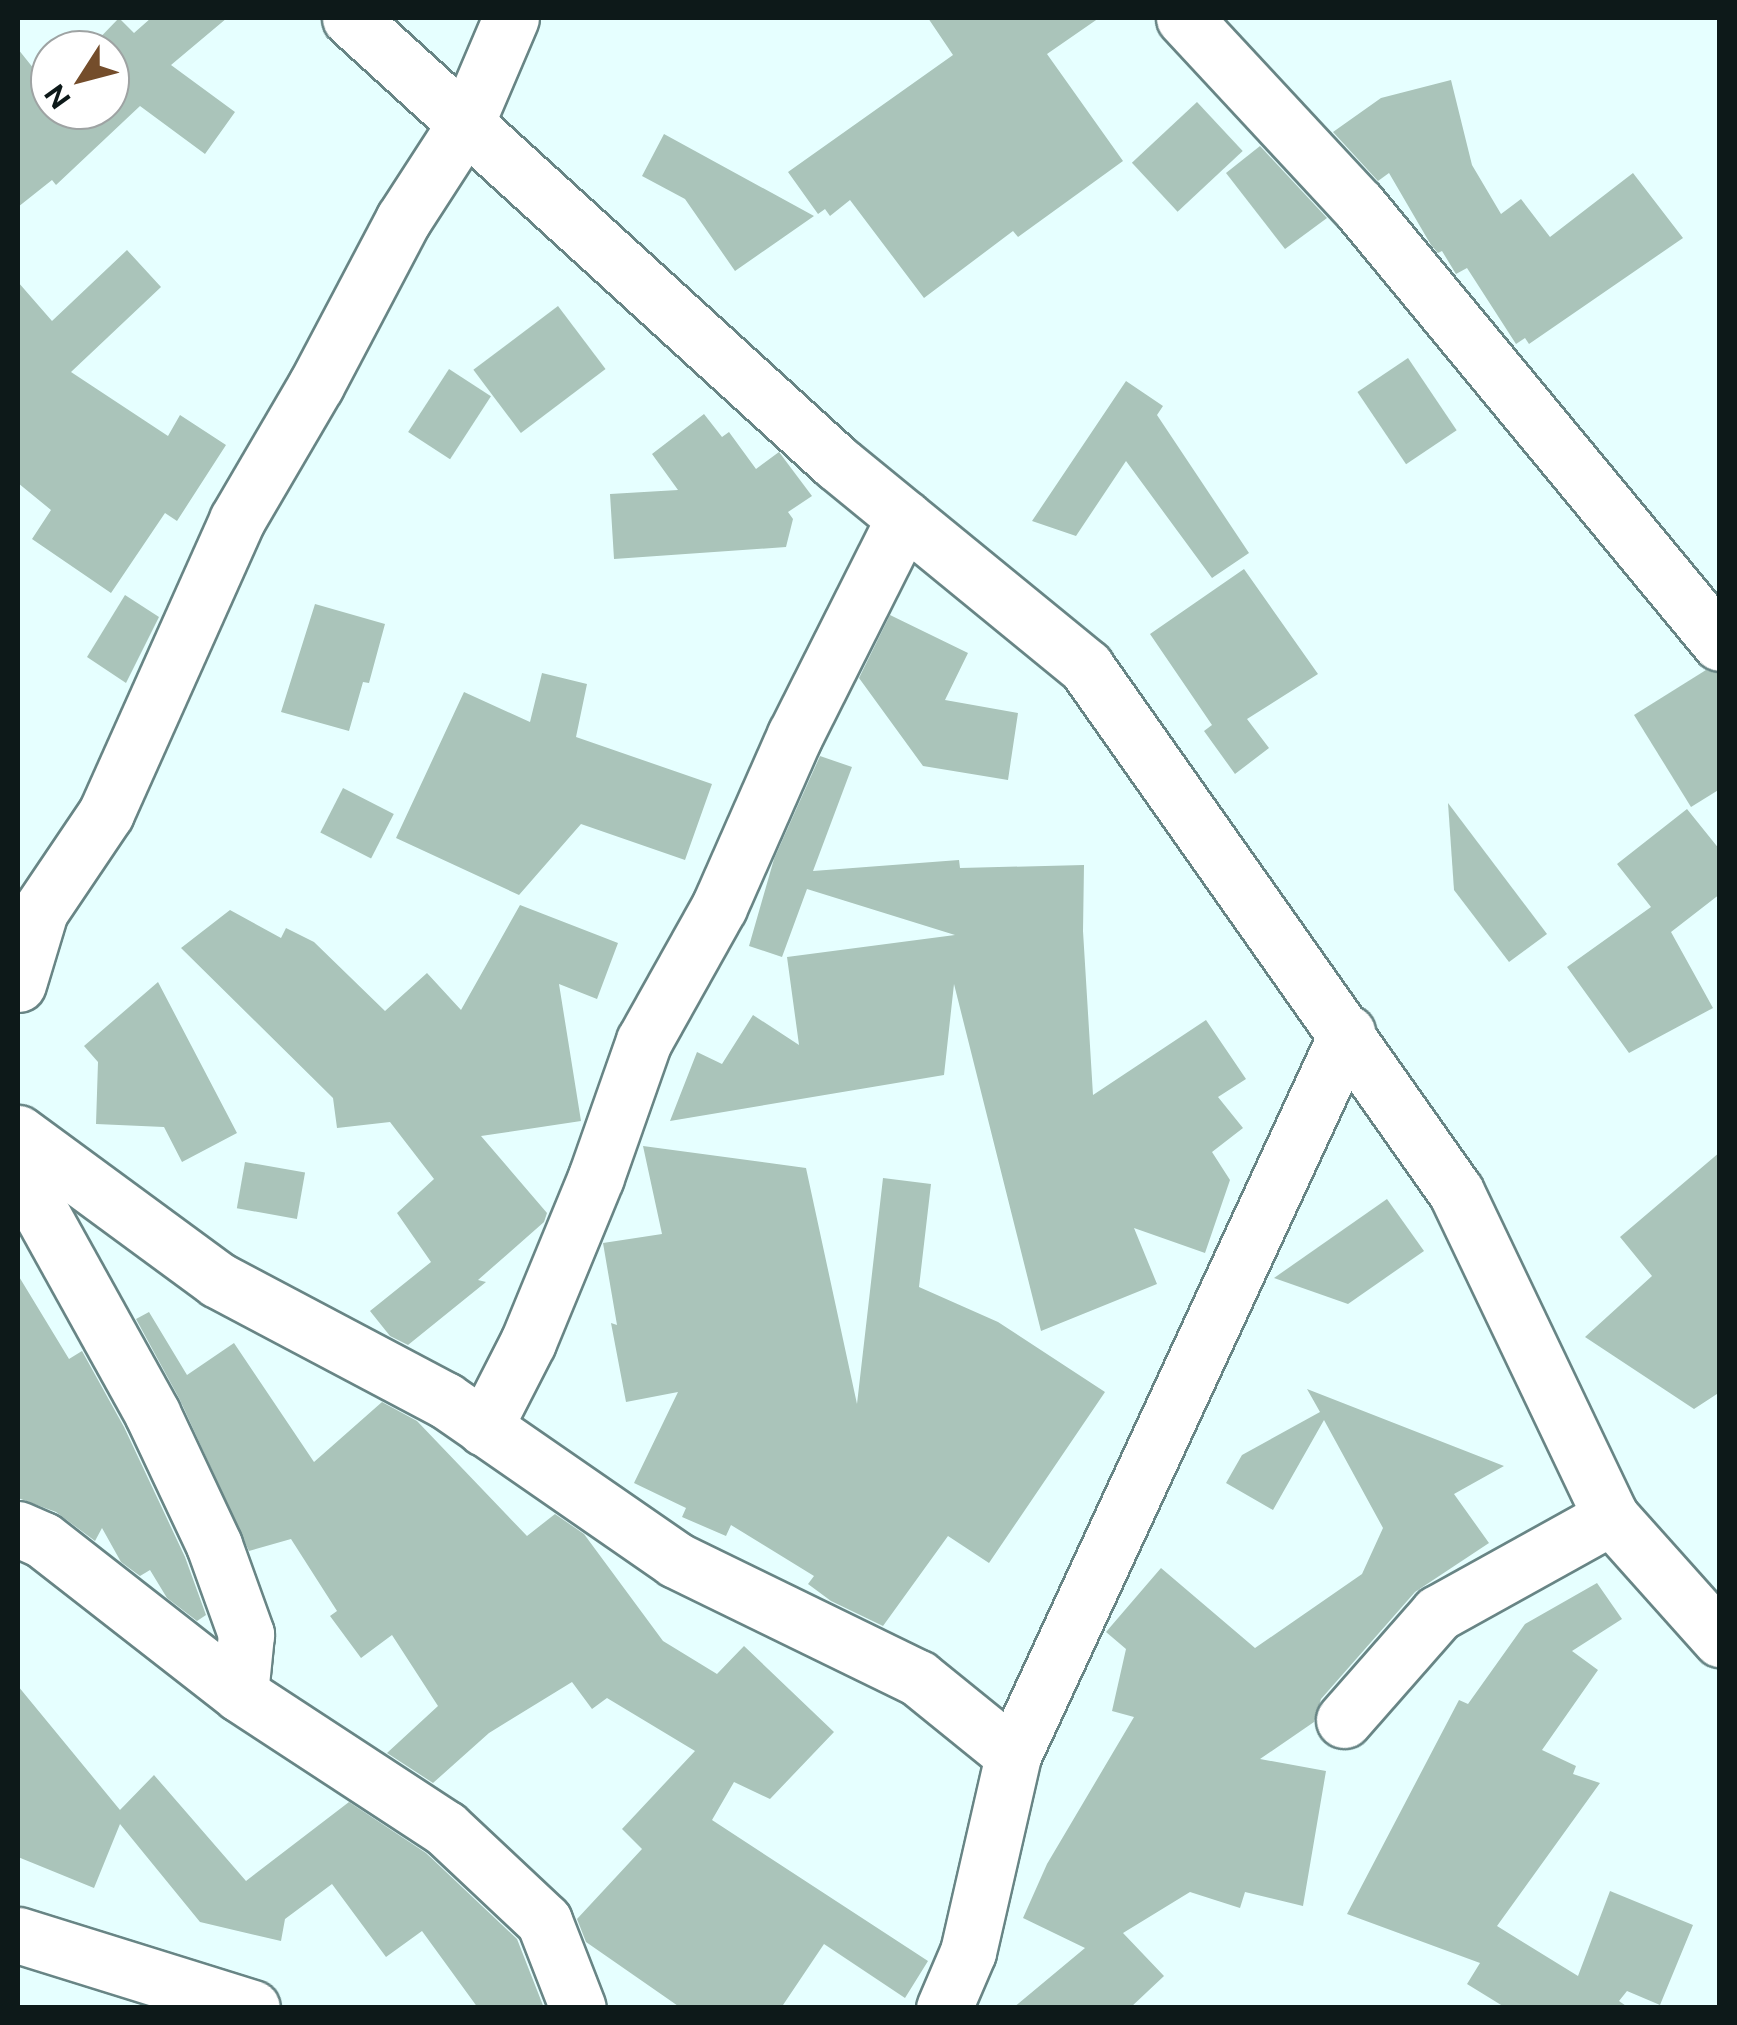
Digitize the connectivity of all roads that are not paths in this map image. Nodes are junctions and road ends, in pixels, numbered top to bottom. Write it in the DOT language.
graph roads {
  1 [pos="350,18"];
  2 [pos="512,18"];
  3 [pos="1184,18"];
  4 [pos="467,121"];
  5 [pos="904,518"];
  6 [pos="1720,644"];
  7 [pos="18,984"];
  8 [pos="1346,1033"];
  9 [pos="18,1132"];
  10 [pos="18,1171"];
  11 [pos="484,1428"];
  12 [pos="1611,1517"];
  13 [pos="18,1529"];
  14 [pos="1720,1638"];
  15 [pos="240,1694"];
  16 [pos="1344,1720"];
  17 [pos="1013,1755"];
  18 [pos="18,1936"];
  19 [pos="252,2008"];
  20 [pos="578,2008"];
  21 [pos="944,2008"];
  1 -- 4 [label="street"];
  2 -- 4 [label="street"];
  3 -- 6 [label="street"];
  4 -- 5 [label="street"];
  4 -- 7 [label="street"];
  5 -- 8 [label="street"];
  5 -- 11 [label="street"];
  8 -- 12 [label="street"];
  8 -- 17 [label="street"];
  9 -- 11 [label="street"];
  10 -- 15 [label="street"];
  11 -- 17 [label="street"];
  12 -- 14 [label="street"];
  12 -- 16 [label="street"];
  13 -- 15 [label="street"];
  15 -- 20 [label="street"];
  17 -- 21 [label="street"];
  18 -- 19 [label="street"];
}
